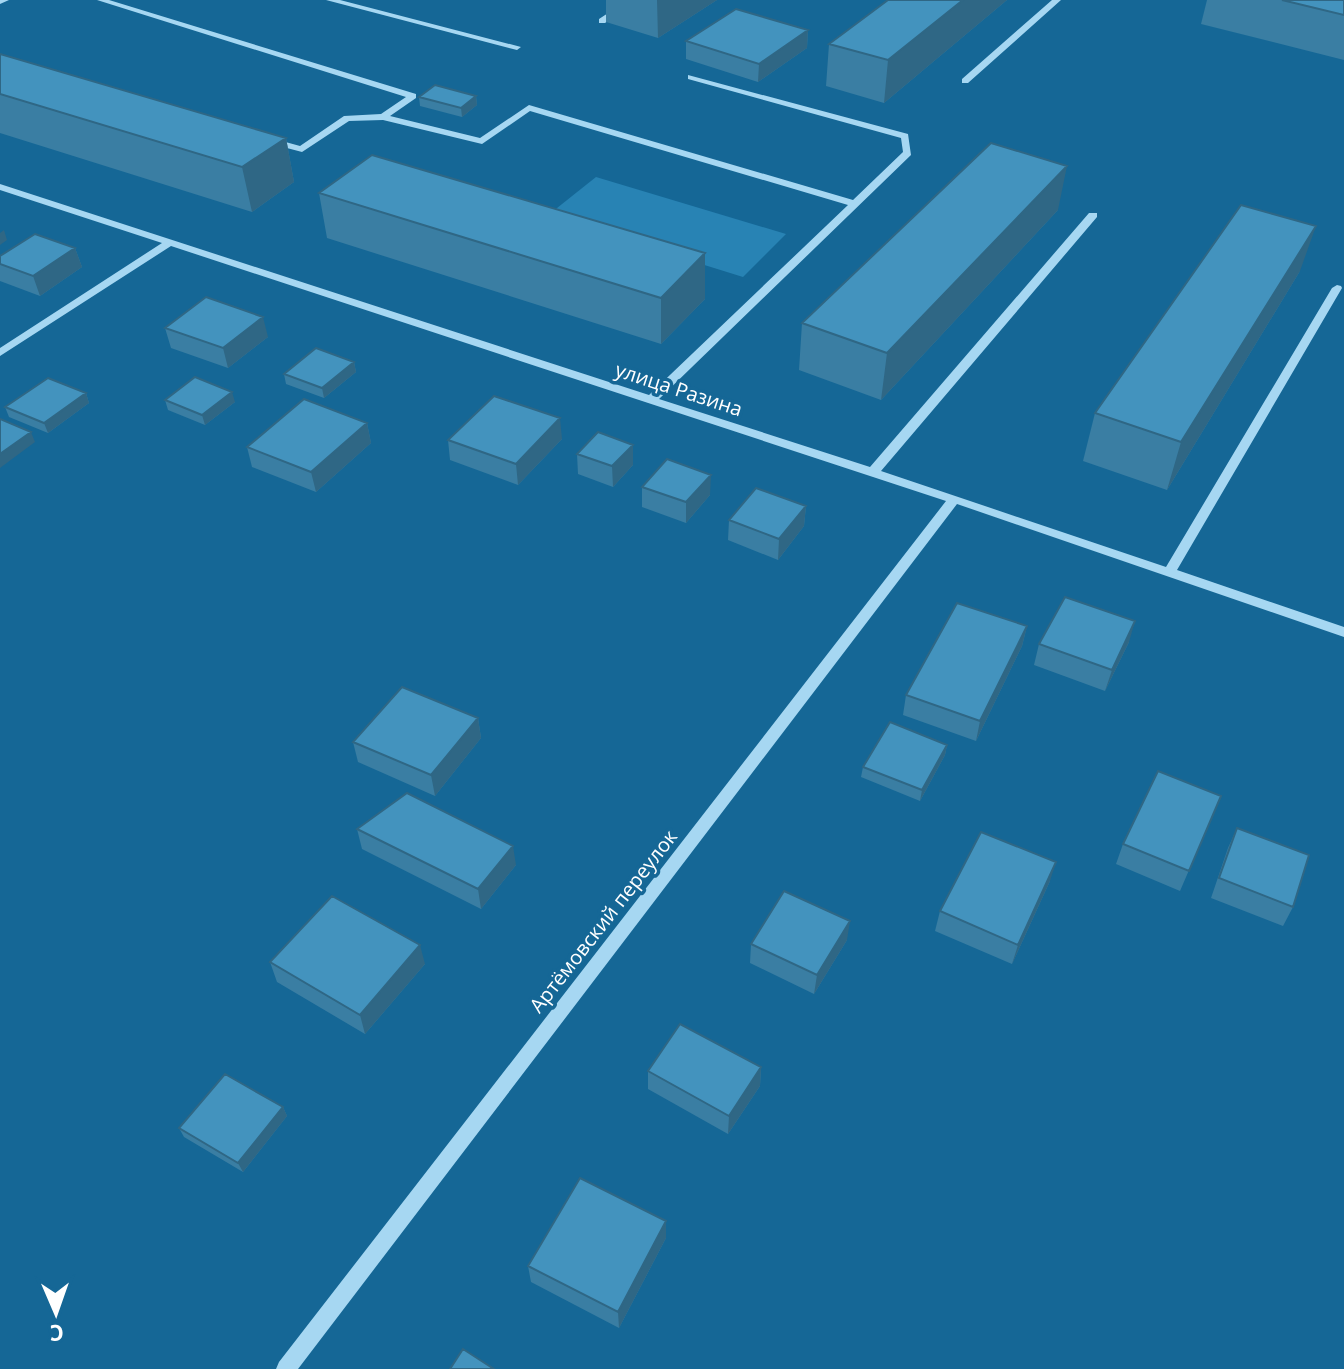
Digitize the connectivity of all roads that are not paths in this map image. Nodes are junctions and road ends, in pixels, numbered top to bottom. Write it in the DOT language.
graph roads {
  1 [pos="101,0"];
  2 [pos="330,0"];
  3 [pos="633,0"];
  4 [pos="1057,0"];
  5 [pos="602,21"];
  6 [pos="517,47"];
  7 [pos="691,77"];
  8 [pos="965,81"];
  9 [pos="383,117"];
  10 [pos="257,137"];
  11 [pos="0,187"];
  12 [pos="853,203"];
  13 [pos="1093,215"];
  14 [pos="171,242"];
  15 [pos="1337,288"];
  16 [pos="0,353"];
  17 [pos="652,399"];
  18 [pos="873,472"];
  19 [pos="954,499"];
  20 [pos="1169,572"];
  21 [pos="1344,632"];
  22 [pos="286,1369"];
  1 -- 9 [label="street"];
  2 -- 6 [label="street"];
  3 -- 5 [label="street"];
  4 -- 8 [label="street"];
  7 -- 12 [label="street"];
  9 -- 10 [label="street"];
  9 -- 12 [label="street"];
  11 -- 14 [label="street, улица Разина"];
  12 -- 17 [label="street"];
  13 -- 18 [label="street"];
  14 -- 16 [label="street"];
  14 -- 17 [label="street, улица Разина"];
  15 -- 20 [label="street"];
  17 -- 18 [label="street, улица Разина"];
  18 -- 19 [label="street, улица Разина"];
  19 -- 20 [label="street, улица Разина"];
  19 -- 22 [label="street, Артёмовский переулок"];
  20 -- 21 [label="street, улица Разина"];
}
